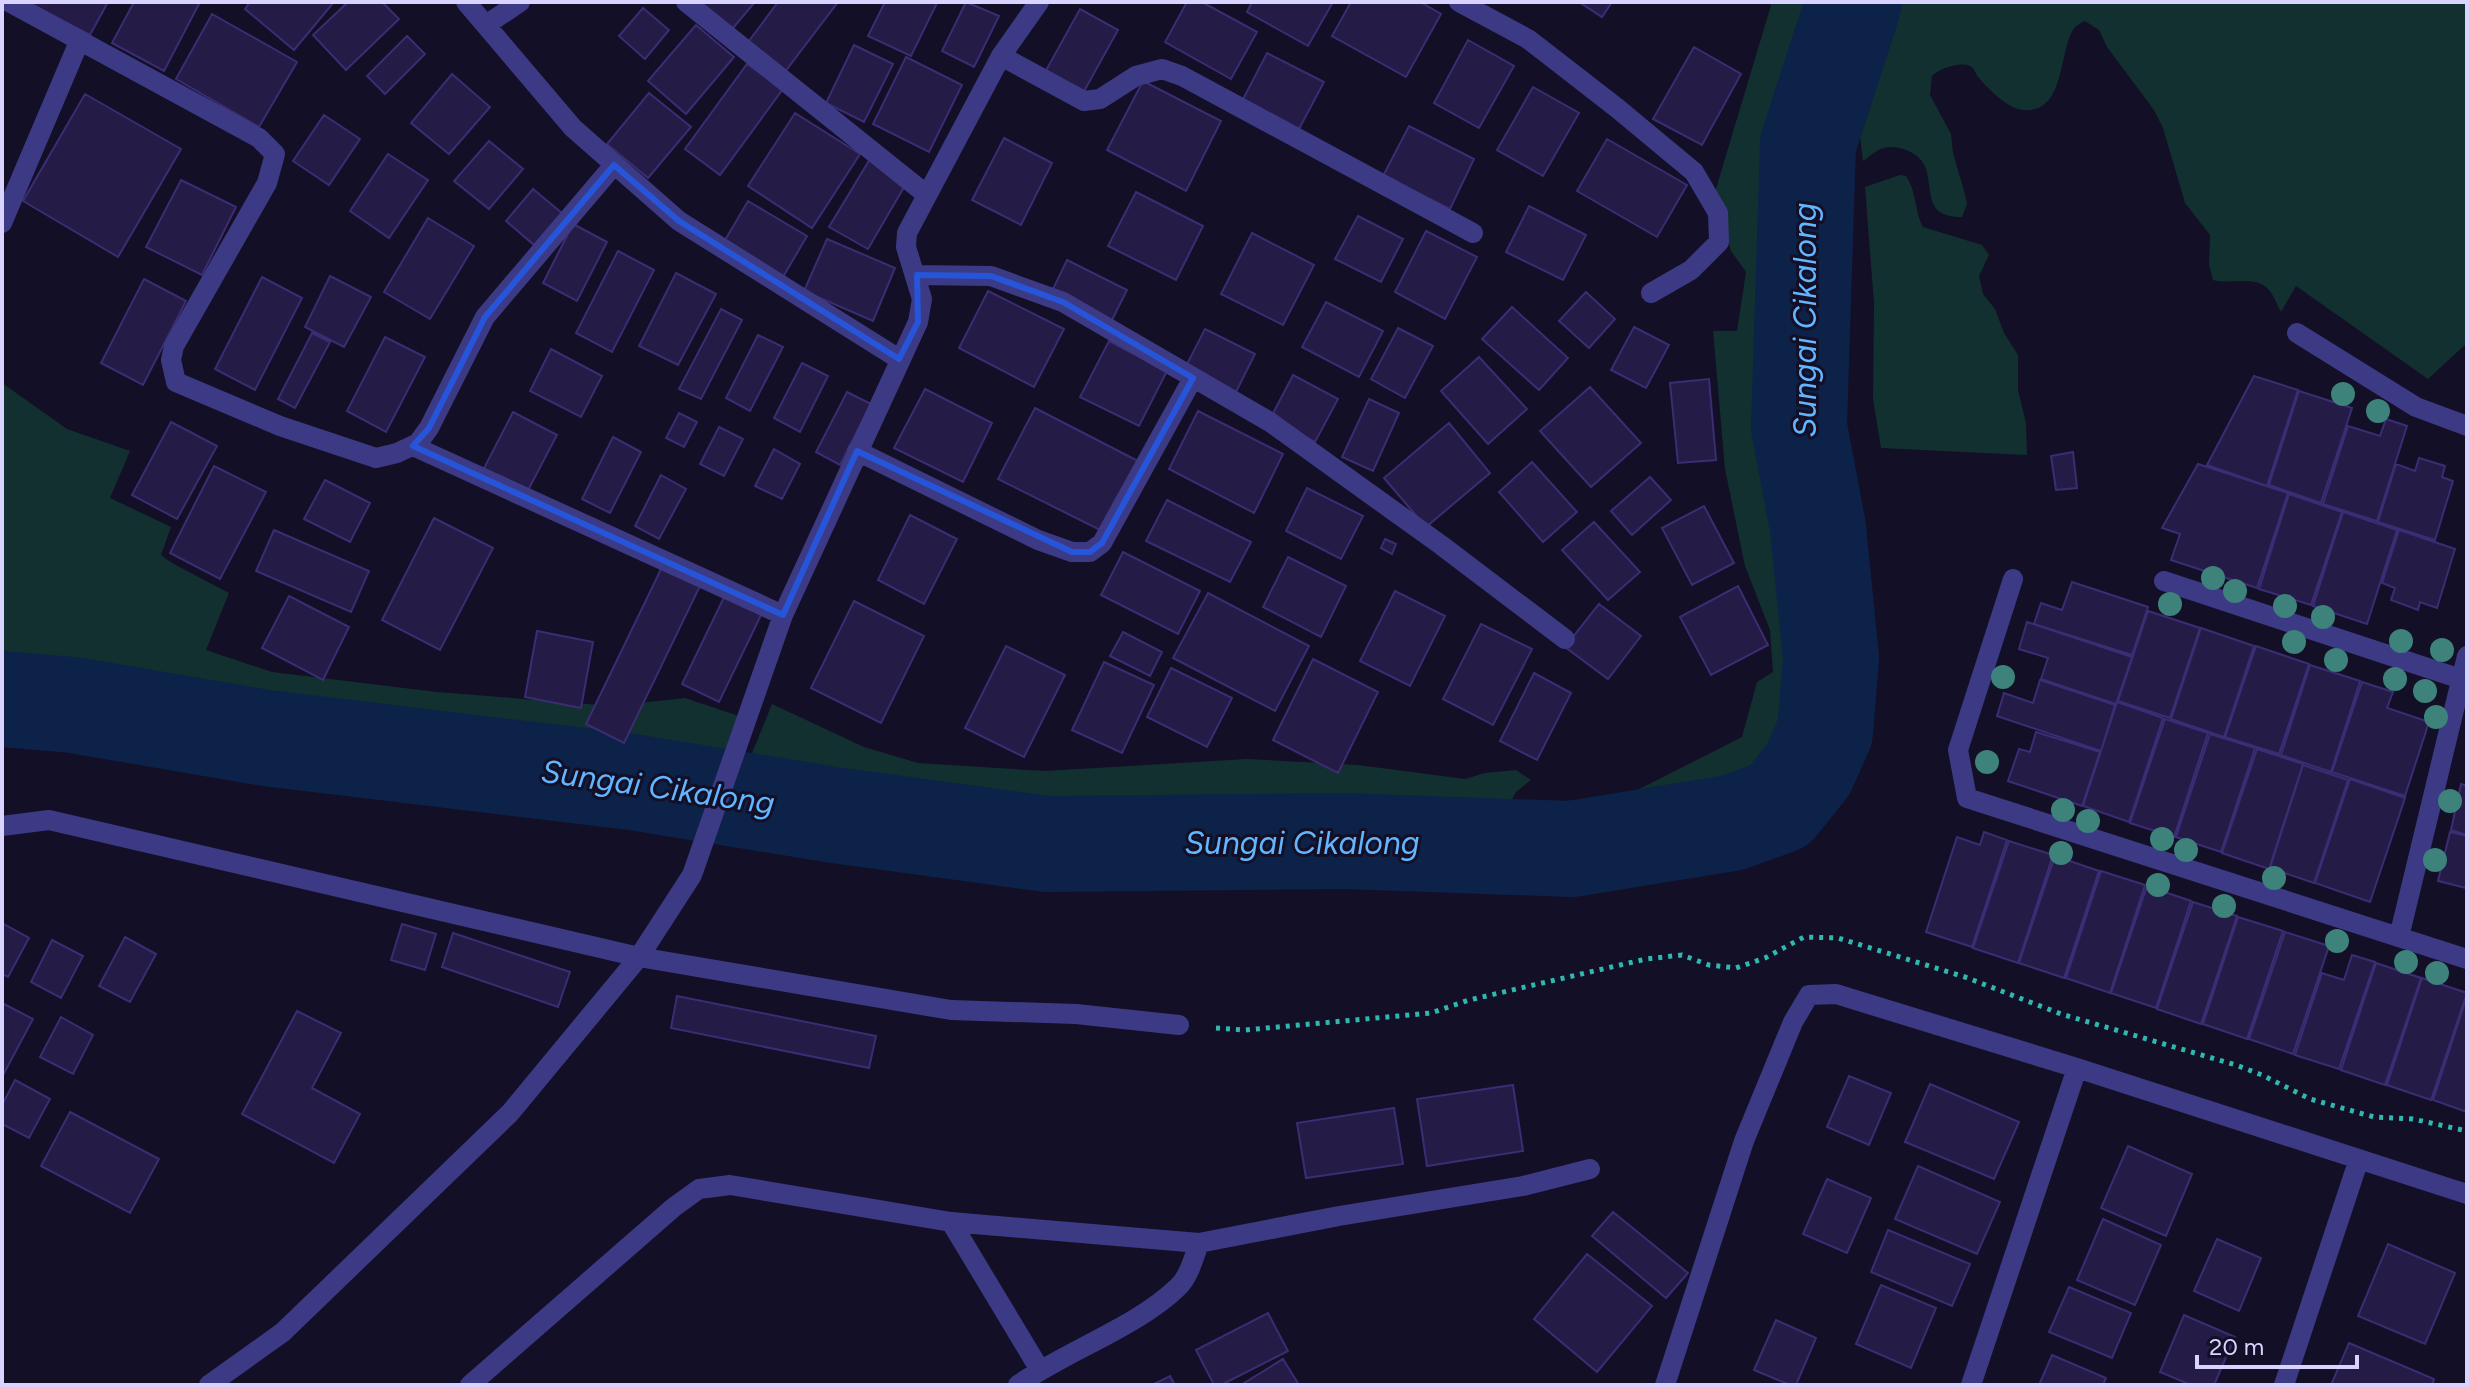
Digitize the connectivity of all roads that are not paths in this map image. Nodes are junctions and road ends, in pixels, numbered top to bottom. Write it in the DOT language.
graph roads {
  1 [pos="9,2"];
  2 [pos="466,2"];
  3 [pos="520,2"];
  4 [pos="686,2"];
  5 [pos="1039,2"];
  6 [pos="1459,2"];
  7 [pos="486,25"];
  8 [pos="79,42"];
  9 [pos="1001,56"];
  10 [pos="614,165"];
  11 [pos="927,195"];
  12 [pos="2,223"];
  13 [pos="1473,233"];
  14 [pos="917,275"];
  15 [pos="1651,293"];
  16 [pos="2297,333"];
  17 [pos="899,359"];
  18 [pos="1193,378"];
  19 [pos="2467,426"];
  20 [pos="413,446"];
  21 [pos="857,451"];
  22 [pos="2013,579"];
  23 [pos="2164,581"];
  24 [pos="783,615"];
  25 [pos="1565,639"];
  26 [pos="2467,656"];
  27 [pos="2461,679"];
  28 [pos="2,826"];
  29 [pos="2399,937"];
  30 [pos="639,957"];
  31 [pos="2467,959"];
  32 [pos="1179,1025"];
  33 [pos="2077,1068"];
  34 [pos="2359,1159"];
  35 [pos="1590,1169"];
  36 [pos="2467,1194"];
  37 [pos="951,1222"];
  38 [pos="1199,1243"];
  39 [pos="1040,1370"];
  40 [pos="209,1385"];
  41 [pos="470,1385"];
  42 [pos="1018,1385"];
  43 [pos="1665,1385"];
  44 [pos="1971,1385"];
  45 [pos="2284,1385"];
  1 -- 8 [label="street"];
  2 -- 7 [label="street"];
  3 -- 7 [label="street"];
  4 -- 11 [label="street"];
  5 -- 9 [label="street"];
  6 -- 15 [label="street"];
  7 -- 10 [label="street"];
  8 -- 12 [label="street"];
  8 -- 20 [label="street"];
  9 -- 11 [label="street"];
  9 -- 13 [label="street"];
  10 -- 17 [label="street"];
  10 -- 20 [label="street"];
  11 -- 14 [label="street"];
  14 -- 17 [label="street"];
  14 -- 18 [label="street"];
  16 -- 19 [label="street"];
  17 -- 21 [label="street"];
  18 -- 21 [label="street"];
  18 -- 25 [label="street"];
  20 -- 24 [label="street"];
  21 -- 24 [label="street"];
  22 -- 29 [label="street"];
  23 -- 27 [label="street"];
  24 -- 30 [label="street"];
  26 -- 27 [label="street"];
  27 -- 29 [label="street"];
  28 -- 30 [label="street"];
  29 -- 31 [label="street"];
  30 -- 32 [label="street"];
  30 -- 40 [label="street"];
  33 -- 34 [label="street"];
  33 -- 43 [label="street"];
  33 -- 44 [label="street"];
  34 -- 36 [label="street"];
  34 -- 45 [label="street"];
  35 -- 38 [label="street"];
  37 -- 38 [label="street"];
  37 -- 39 [label="street"];
  37 -- 41 [label="street"];
  38 -- 39 [label="street"];
  39 -- 42 [label="street"];
}
